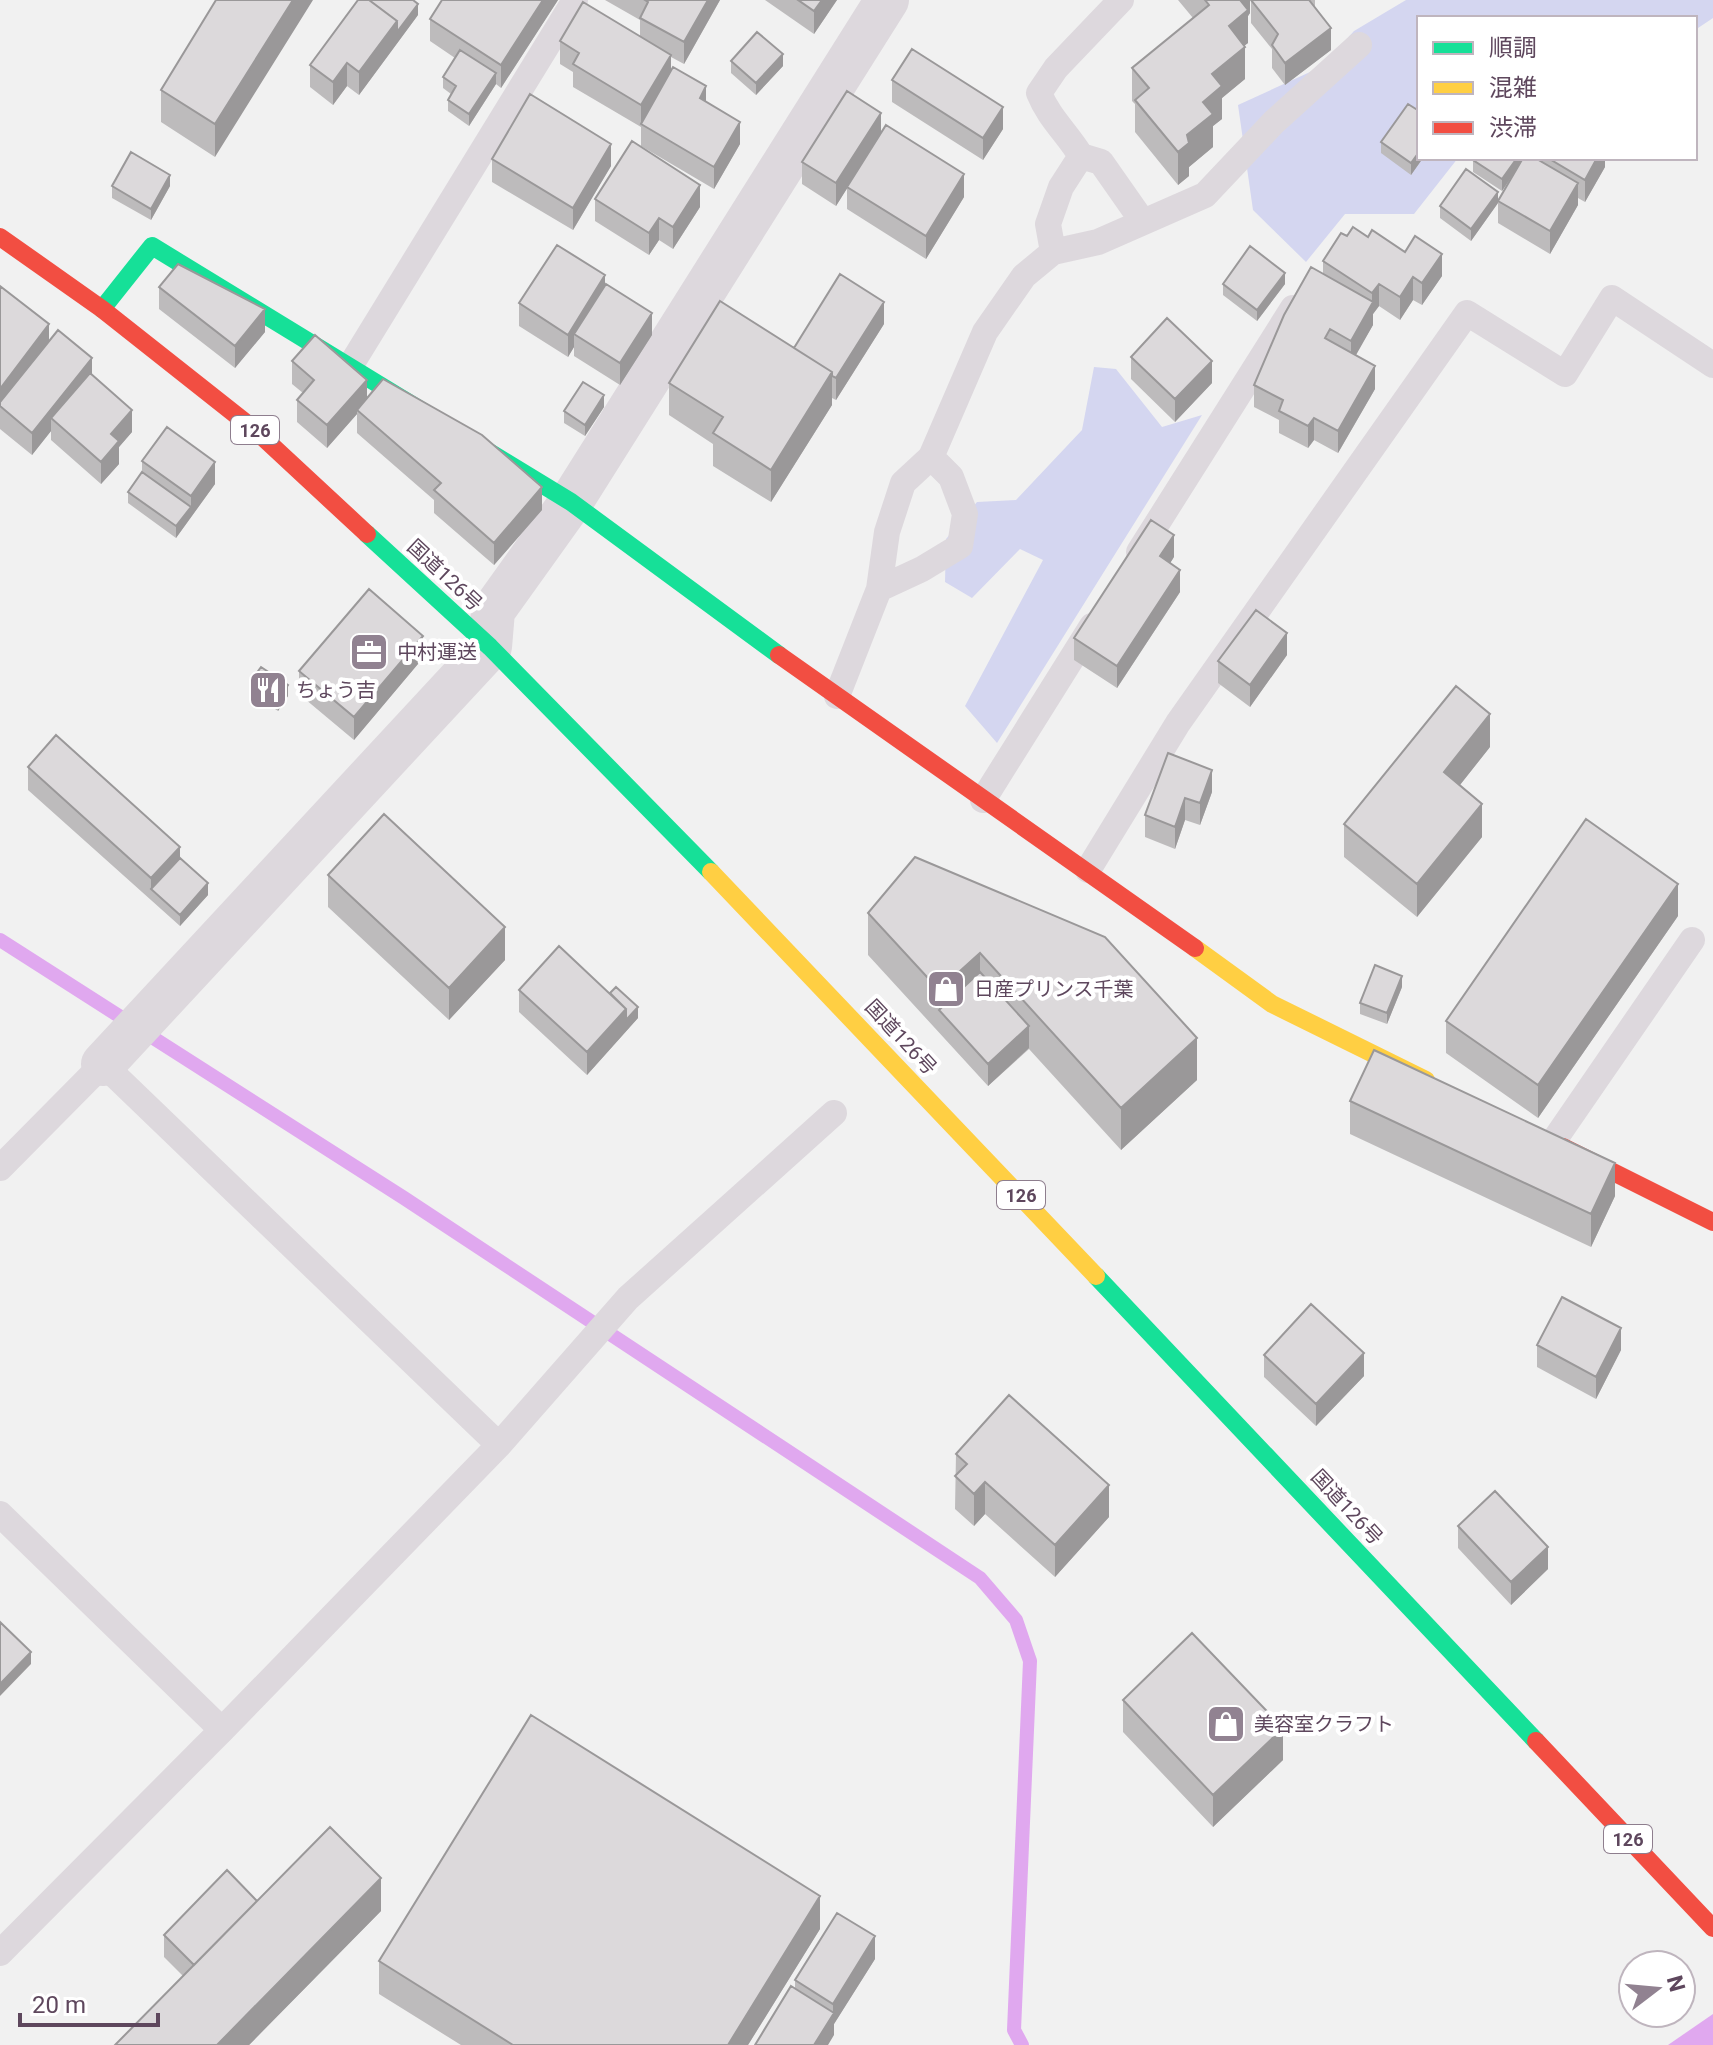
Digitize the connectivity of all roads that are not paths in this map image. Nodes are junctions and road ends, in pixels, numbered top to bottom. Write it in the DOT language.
graph roads {
  1 [pos="575,0"];
  2 [pos="887,0"];
  3 [pos="1121,0"];
  4 [pos="1359,45"];
  5 [pos="1081,156"];
  6 [pos="1143,222"];
  7 [pos="0,237"];
  8 [pos="1053,252"];
  9 [pos="1303,291"];
  10 [pos="102,309"];
  11 [pos="1713,365"];
  12 [pos="349,368"];
  13 [pos="931,457"];
  14 [pos="571,502"];
  15 [pos="1126,572"];
  16 [pos="879,589"];
  17 [pos="1109,599"];
  18 [pos="490,647"];
  19 [pos="837,696"];
  20 [pos="983,800"];
  21 [pos="1088,870"];
  22 [pos="1692,940"];
  23 [pos="103,1064"];
  24 [pos="1440,1087"];
  25 [pos="834,1113"];
  26 [pos="1546,1139"];
  27 [pos="0,1168"];
  28 [pos="1713,1222"];
  29 [pos="499,1445"];
  30 [pos="0,1514"];
  31 [pos="222,1730"];
  32 [pos="1713,1928"];
  33 [pos="0,1953"];
  1 -- 12 [label="lane"];
  2 -- 14 [label="street"];
  3 -- 5 [label="lane"];
  4 -- 6 [label="lane"];
  5 -- 6 [label="lane"];
  5 -- 8 [label="lane"];
  6 -- 8 [label="lane"];
  7 -- 10 [label="main road, 国道126号 / 126"];
  8 -- 13 [label="lane"];
  9 -- 15 [label="lane"];
  10 -- 12 [label="main road"];
  10 -- 18 [label="main road, 国道126号 / 126"];
  11 -- 21 [label="lane"];
  12 -- 14 [label="main road"];
  13 -- 16 [label="lane"];
  13 -- 16 [label="lane"];
  14 -- 18 [label="street"];
  14 -- 19 [label="main road"];
  16 -- 19 [label="lane"];
  17 -- 20 [label="lane"];
  18 -- 23 [label="street"];
  18 -- 32 [label="main road, 国道126号 / 126"];
  19 -- 20 [label="main road"];
  20 -- 21 [label="main road"];
  21 -- 24 [label="main road"];
  22 -- 26 [label="lane"];
  23 -- 27 [label="lane"];
  23 -- 29 [label="lane"];
  25 -- 29 [label="lane"];
  26 -- 28 [label="main road"];
  29 -- 31 [label="lane"];
  30 -- 31 [label="lane"];
  31 -- 33 [label="lane"];
}
